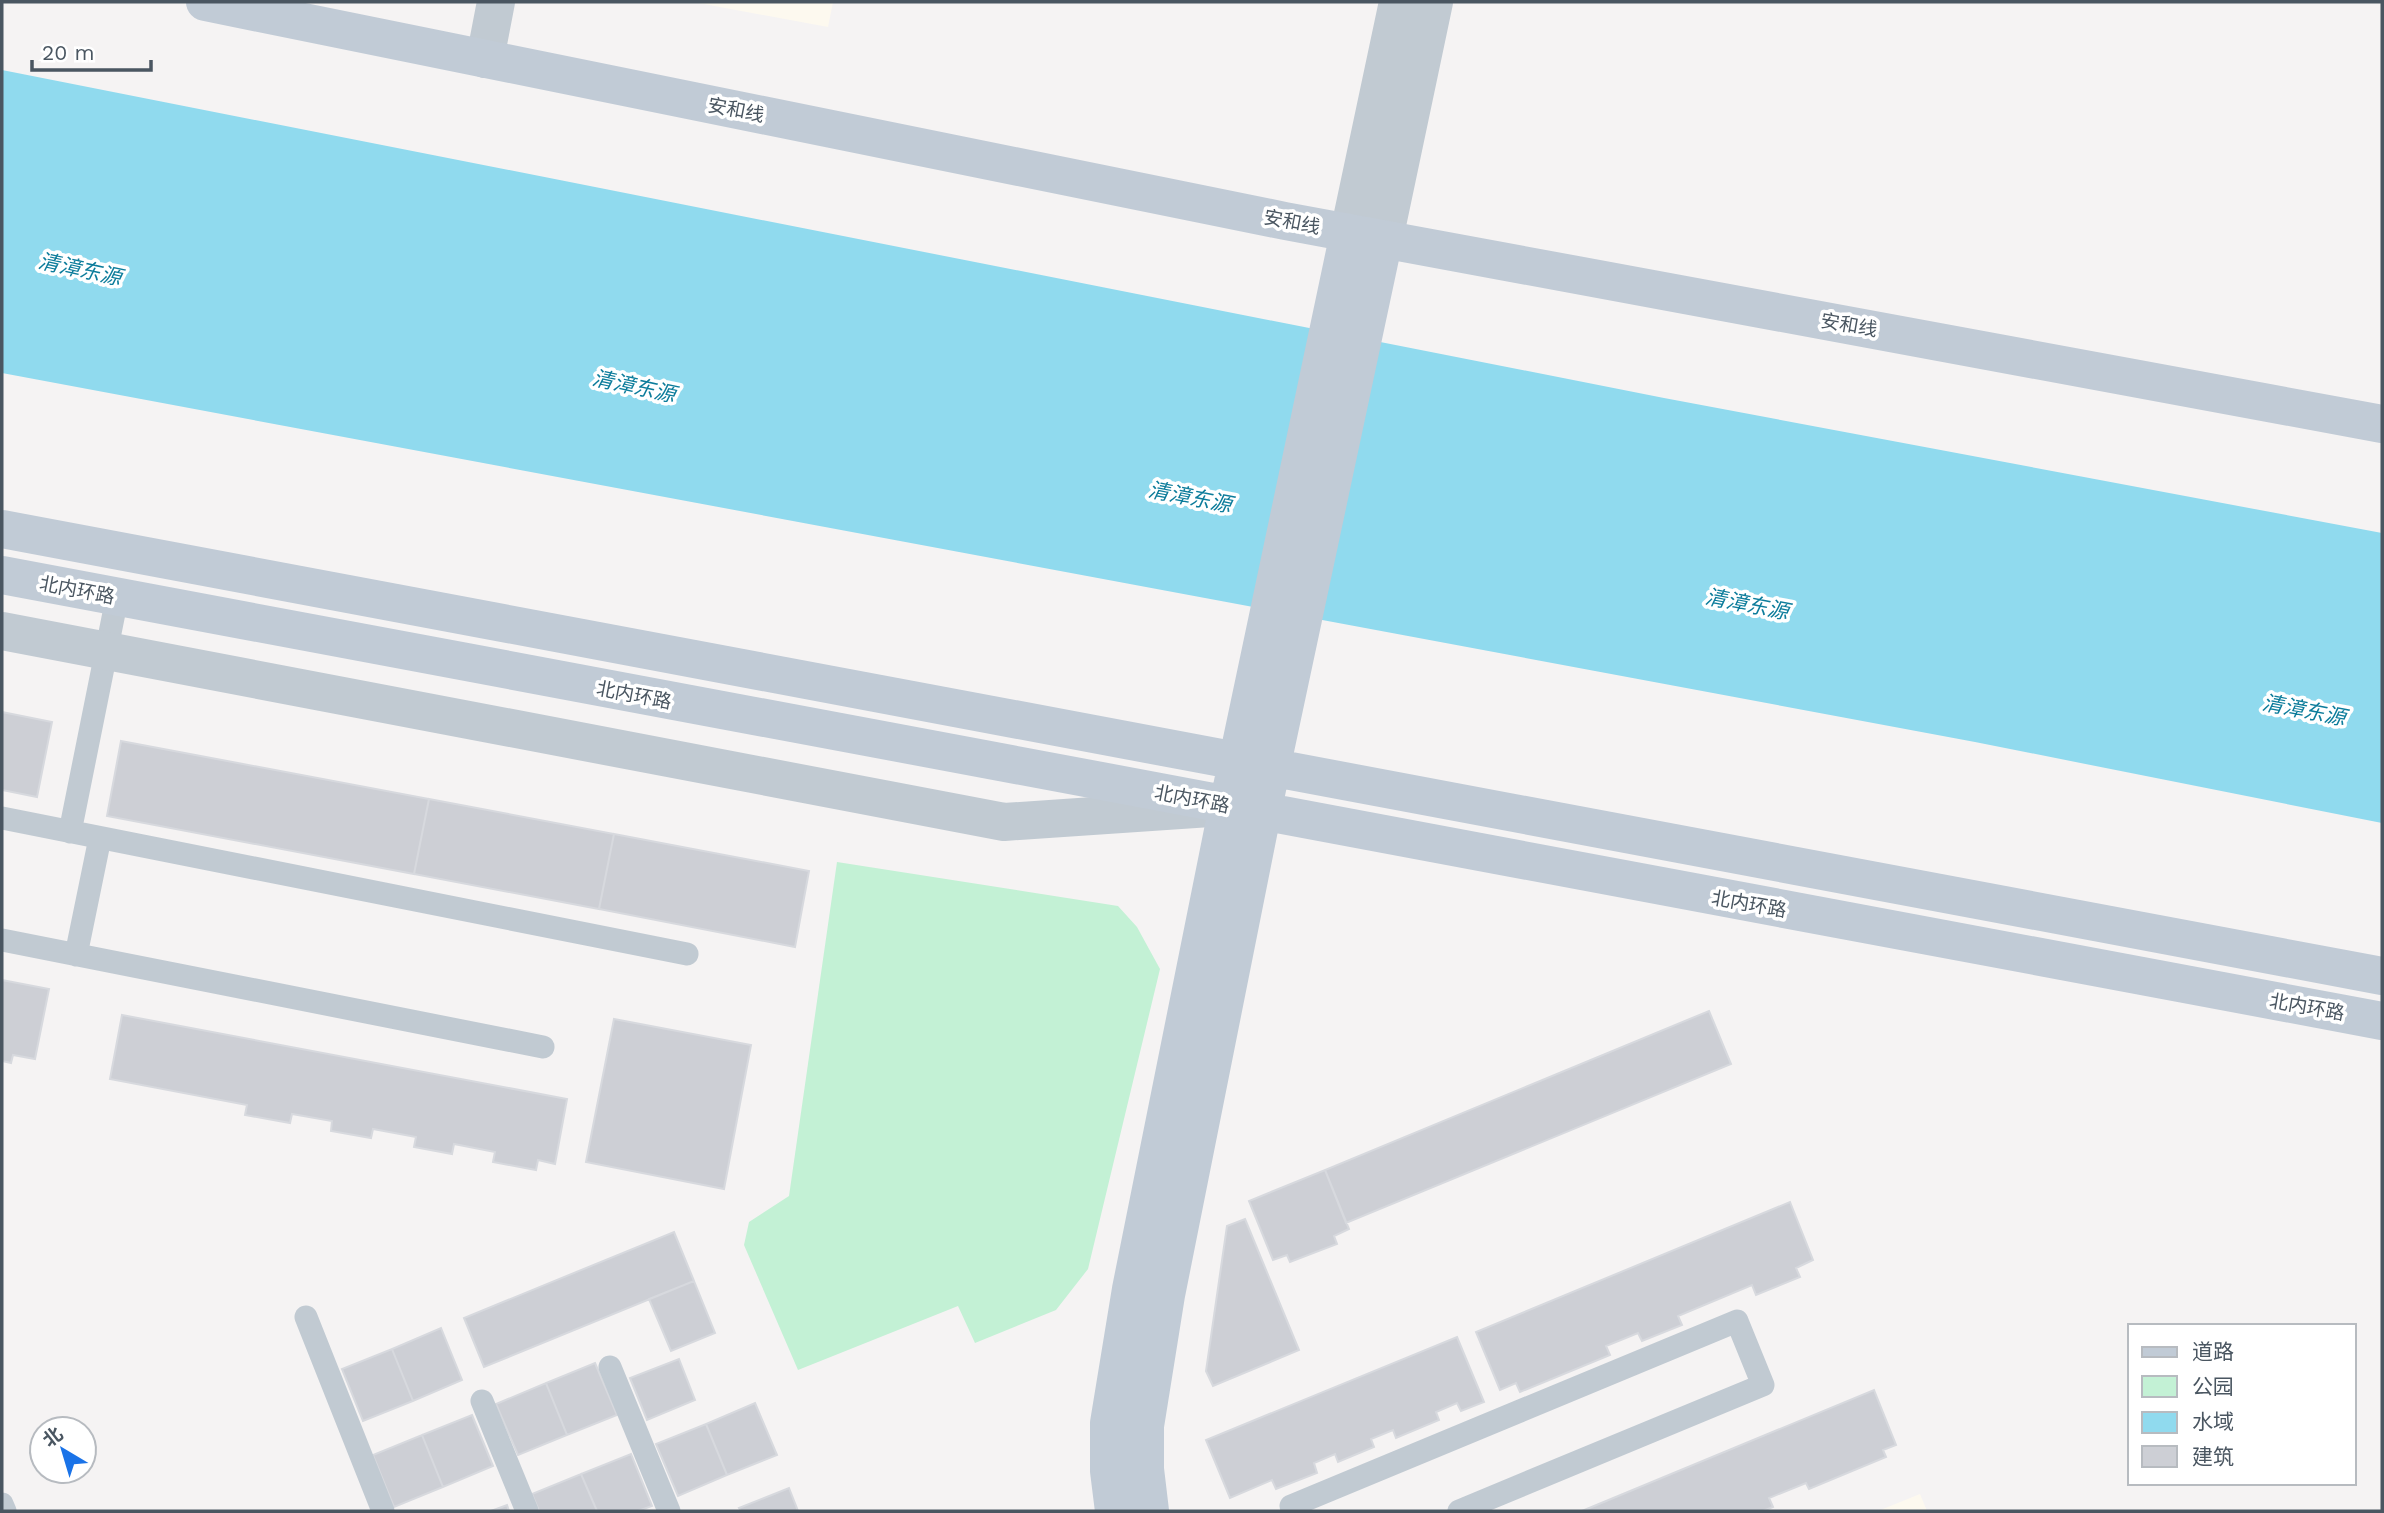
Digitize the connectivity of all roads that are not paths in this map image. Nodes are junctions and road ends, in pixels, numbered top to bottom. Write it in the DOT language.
graph roads {
  1 [pos="205,2"];
  2 [pos="496,2"];
  3 [pos="1398,2"];
  4 [pos="1434,2"];
  5 [pos="277,9"];
  6 [pos="485,59"];
  7 [pos="1366,236"];
  8 [pos="2382,424"];
  9 [pos="2,529"];
  10 [pos="2,575"];
  11 [pos="117,598"];
  12 [pos="2,631"];
  13 [pos="106,651"];
  14 [pos="1254,766"];
  15 [pos="1245,809"];
  16 [pos="2,818"];
  17 [pos="69,832"];
  18 [pos="100,838"];
  19 [pos="2,940"];
  20 [pos="687,954"];
  21 [pos="76,955"];
  22 [pos="2382,976"];
  23 [pos="2382,1021"];
  24 [pos="543,1047"];
  25 [pos="306,1317"];
  26 [pos="610,1367"];
  27 [pos="482,1401"];
  28 [pos="2,1504"];
  29 [pos="5,1511"];
  30 [pos="383,1511"];
  31 [pos="527,1511"];
  32 [pos="669,1511"];
  33 [pos="1114,1511"];
  34 [pos="1150,1511"];
  35 [pos="1294,1511"];
  36 [pos="1459,1511"];
  1 -- 5 [label="main road, 安和线"];
  2 -- 6 [label="street"];
  3 -- 7 [label="street"];
  4 -- 7 [label="street"];
  5 -- 6 [label="main road, 安和线"];
  6 -- 7 [label="main road, 安和线"];
  7 -- 8 [label="main road, 安和线"];
  7 -- 14 [label="main road"];
  9 -- 14 [label="main road"];
  10 -- 11 [label="main road, 北内环路"];
  11 -- 13 [label="lane"];
  11 -- 15 [label="main road, 北内环路"];
  12 -- 13 [label="street"];
  13 -- 15 [label="street"];
  13 -- 17 [label="lane"];
  14 -- 15 [label="main road"];
  14 -- 22 [label="main road"];
  15 -- 23 [label="main road, 北内环路"];
  15 -- 33 [label="main road"];
  15 -- 34 [label="main road"];
  16 -- 17 [label="lane"];
  17 -- 18 [label="lane"];
  18 -- 20 [label="lane"];
  18 -- 21 [label="lane"];
  19 -- 21 [label="lane"];
  21 -- 24 [label="lane"];
  25 -- 30 [label="lane"];
  26 -- 32 [label="lane"];
  27 -- 31 [label="lane"];
  28 -- 29 [label="lane"];
  35 -- 36 [label="lane"];
}
